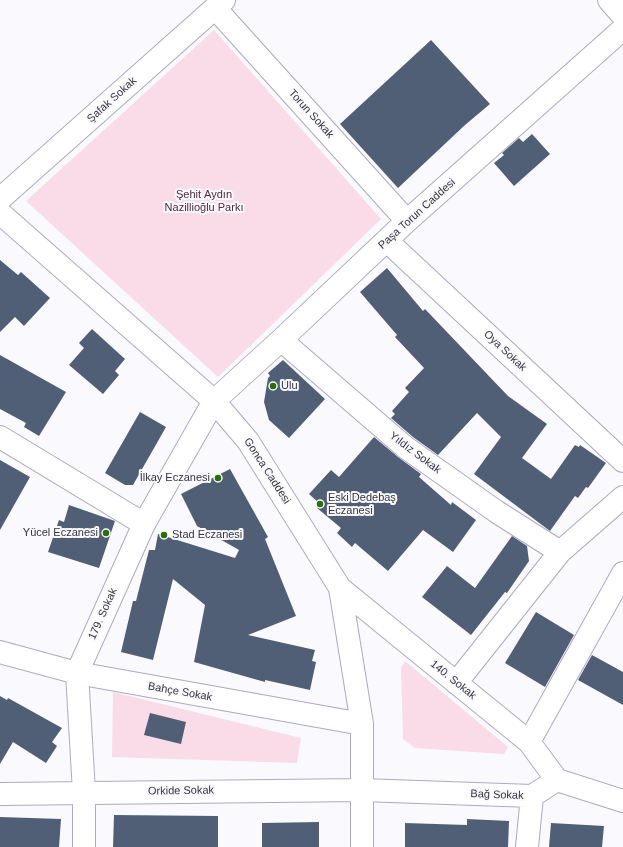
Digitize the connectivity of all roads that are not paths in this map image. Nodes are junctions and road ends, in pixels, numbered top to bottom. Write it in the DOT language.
graph roads {
  1 [pos="609,0"];
  2 [pos="220,4"];
  3 [pos="623,16"];
  4 [pos="623,29"];
  5 [pos="0,199"];
  6 [pos="0,213"];
  7 [pos="407,221"];
  8 [pos="387,241"];
  9 [pos="282,340"];
  10 [pos="214,401"];
  11 [pos="0,437"];
  12 [pos="623,461"];
  13 [pos="623,497"];
  14 [pos="144,524"];
  15 [pos="560,552"];
  16 [pos="623,574"];
  17 [pos="340,588"];
  18 [pos="0,652"];
  19 [pos="77,673"];
  20 [pos="456,683"];
  21 [pos="362,724"];
  22 [pos="528,742"];
  23 [pos="557,780"];
  24 [pos="362,790"];
  25 [pos="84,792"];
  26 [pos="0,794"];
  27 [pos="532,796"];
  28 [pos="623,801"];
  29 [pos="84,847"];
  30 [pos="362,847"];
  31 [pos="527,847"];
  1 -- 3 [label="street"];
  2 -- 5 [label="street, Şafak Sokak"];
  2 -- 7 [label="street, Torun Sokak"];
  4 -- 7 [label="street, Paşa Torun Caddesi"];
  6 -- 10 [label="street, Gonca Caddesi"];
  7 -- 8 [label="street, Paşa Torun Caddesi"];
  8 -- 9 [label="street, Paşa Torun Caddesi"];
  8 -- 12 [label="street, Oya Sokak"];
  9 -- 10 [label="street, Paşa Torun Caddesi"];
  9 -- 15 [label="street, Yıldız Sokak"];
  10 -- 14 [label="street, 179. Sokak"];
  10 -- 17 [label="street, Gonca Caddesi"];
  11 -- 14 [label="street"];
  13 -- 15 [label="street"];
  14 -- 19 [label="street, 179. Sokak"];
  15 -- 20 [label="street"];
  16 -- 22 [label="street"];
  17 -- 20 [label="street, 140. Sokak"];
  17 -- 21 [label="street, Gonca Caddesi"];
  18 -- 19 [label="street, Bahçe Sokak"];
  19 -- 21 [label="street, Bahçe Sokak"];
  19 -- 25 [label="street, 179. Sokak"];
  20 -- 22 [label="street, 140. Sokak"];
  21 -- 24 [label="street, Gonca Caddesi"];
  22 -- 23 [label="street, 140. Sokak"];
  23 -- 27 [label="street, Bağ Sokak"];
  23 -- 28 [label="street"];
  24 -- 25 [label="street, Orkide Sokak"];
  24 -- 27 [label="street, Bağ Sokak"];
  24 -- 30 [label="street, Gonca Caddesi"];
  25 -- 26 [label="street, Orkide Sokak"];
  25 -- 29 [label="street, 179. Sokak"];
  27 -- 31 [label="street"];
}
